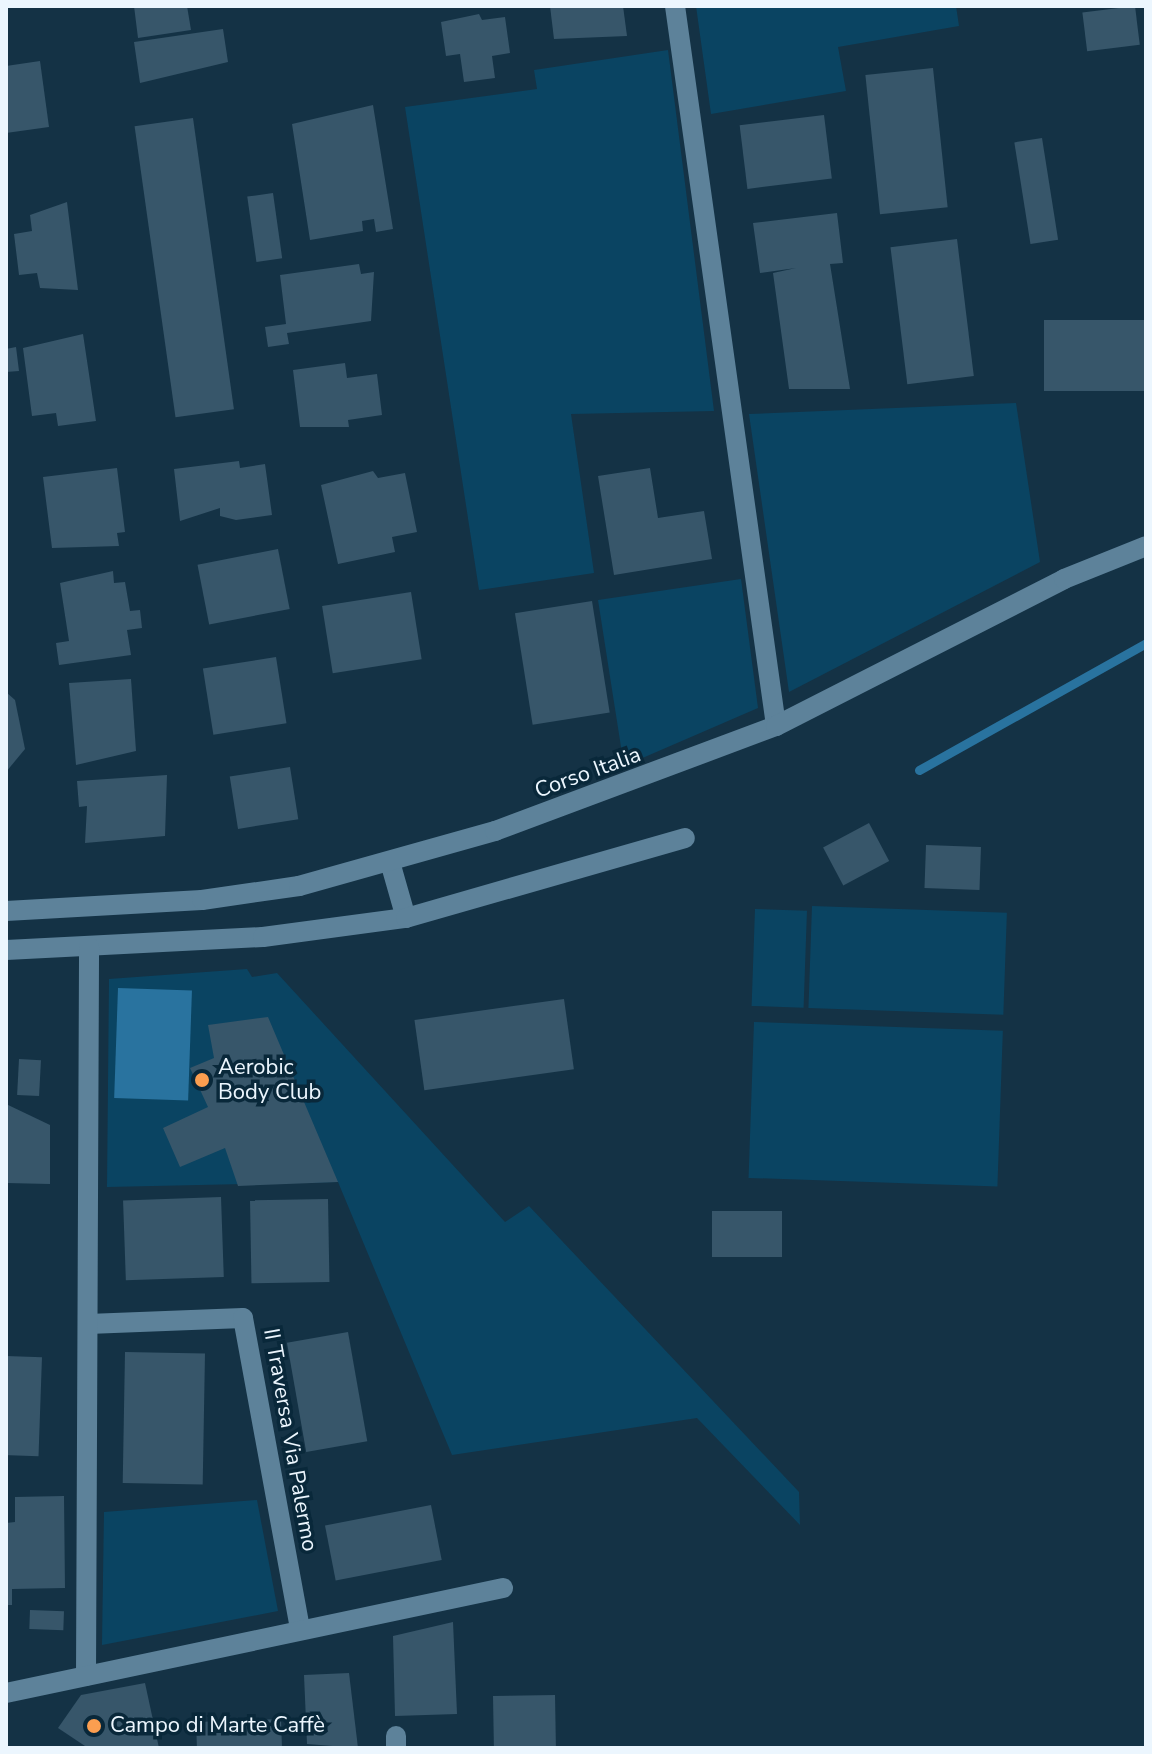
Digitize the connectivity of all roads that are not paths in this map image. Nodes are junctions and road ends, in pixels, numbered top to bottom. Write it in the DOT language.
graph roads {
  1 [pos="675,6"];
  2 [pos="1146,546"];
  3 [pos="776,726"];
  4 [pos="685,838"];
  5 [pos="390,862"];
  6 [pos="6,911"];
  7 [pos="406,918"];
  8 [pos="89,947"];
  9 [pos="6,950"];
  10 [pos="88,1324"];
  11 [pos="503,1588"];
  12 [pos="300,1630"];
  13 [pos="86,1676"];
  14 [pos="6,1693"];
  1 -- 3 [label="street"];
  2 -- 3 [label="street, Corso Italia"];
  3 -- 5 [label="street, Corso Italia"];
  4 -- 7 [label="street"];
  5 -- 6 [label="street, Corso Italia"];
  5 -- 7 [label="street"];
  7 -- 8 [label="street"];
  8 -- 9 [label="street"];
  8 -- 10 [label="street"];
  10 -- 12 [label="street, II Traversa Via Palermo"];
  10 -- 13 [label="street"];
  11 -- 12 [label="street"];
  12 -- 13 [label="street"];
  13 -- 14 [label="street"];
}
